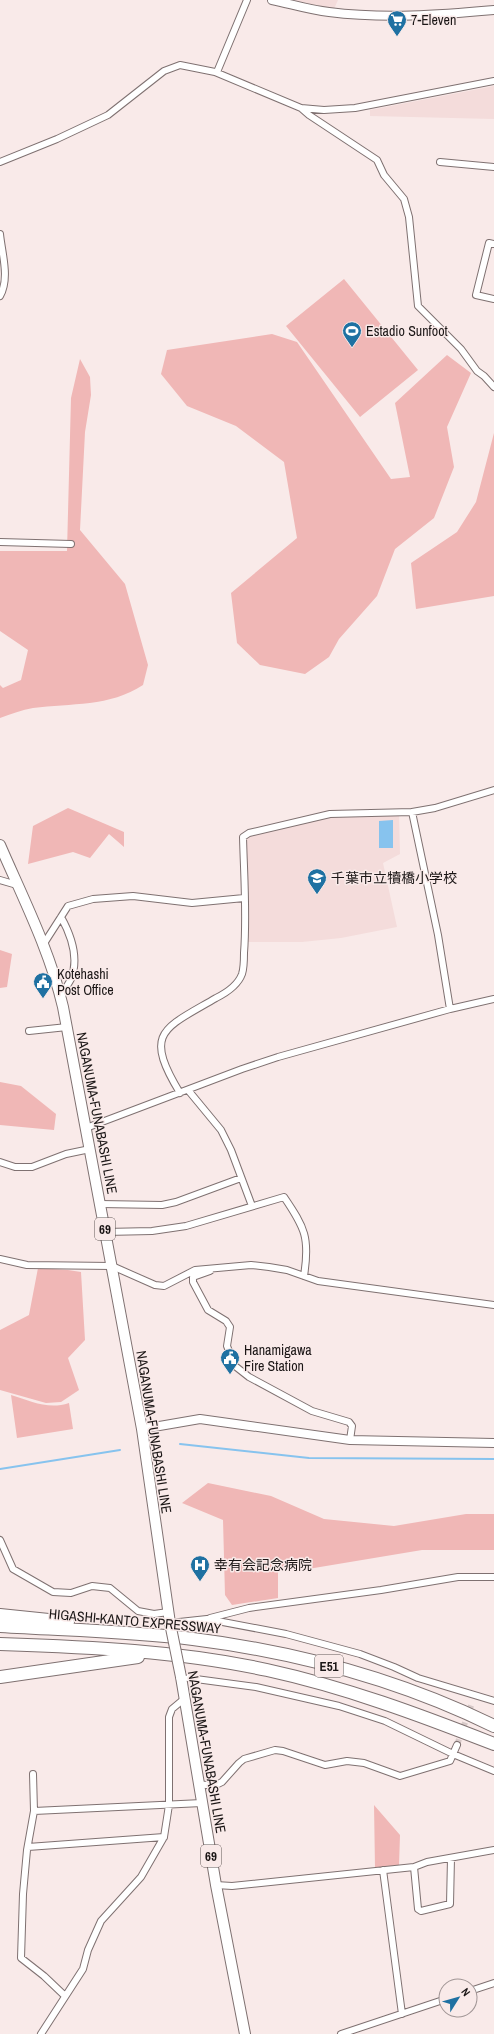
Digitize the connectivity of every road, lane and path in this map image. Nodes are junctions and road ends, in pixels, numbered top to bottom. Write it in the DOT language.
graph roads {
  1 [pos="247,0"];
  2 [pos="272,0"];
  3 [pos="494,10"];
  4 [pos="217,72"];
  5 [pos="494,81"];
  6 [pos="301,108"];
  7 [pos="0,162"];
  8 [pos="440,162"];
  9 [pos="494,167"];
  10 [pos="0,234"];
  11 [pos="494,244"];
  12 [pos="0,296"];
  13 [pos="494,299"];
  14 [pos="494,387"];
  15 [pos="0,542"];
  16 [pos="71,544"];
  17 [pos="494,790"];
  18 [pos="412,812"];
  19 [pos="0,845"];
  20 [pos="0,880"];
  21 [pos="18,885"];
  22 [pos="244,898"];
  23 [pos="61,917"];
  24 [pos="43,945"];
  25 [pos="60,995"];
  26 [pos="494,999"];
  27 [pos="450,1009"];
  28 [pos="67,1027"];
  29 [pos="29,1031"];
  30 [pos="188,1090"];
  31 [pos="180,1093"];
  32 [pos="86,1128"];
  33 [pos="90,1149"];
  34 [pos="0,1162"];
  35 [pos="242,1178"];
  36 [pos="100,1204"];
  37 [pos="252,1206"];
  38 [pos="105,1232"];
  39 [pos="0,1259"];
  40 [pos="112,1266"];
  41 [pos="219,1268"];
  42 [pos="304,1276"];
  43 [pos="494,1305"];
  44 [pos="142,1429"];
  45 [pos="350,1440"];
  46 [pos="494,1443"];
  47 [pos="0,1540"];
  48 [pos="494,1577"];
  49 [pos="168,1612"];
  50 [pos="0,1615"];
  51 [pos="207,1619"];
  52 [pos="170,1623"];
  53 [pos="0,1626"];
  54 [pos="157,1635"];
  55 [pos="0,1644"];
  56 [pos="161,1654"];
  57 [pos="0,1677"];
  58 [pos="181,1677"];
  59 [pos="475,1696"];
  60 [pos="184,1698"];
  61 [pos="373,1699"];
  62 [pos="494,1701"];
  63 [pos="472,1703"];
  64 [pos="490,1723"];
  65 [pos="494,1744"];
  66 [pos="457,1745"];
  67 [pos="494,1753"];
  68 [pos="453,1754"];
  69 [pos="494,1771"];
  70 [pos="33,1774"];
  71 [pos="198,1784"];
  72 [pos="202,1803"];
  73 [pos="170,1805"];
  74 [pos="34,1811"];
  75 [pos="164,1837"];
  76 [pos="28,1847"];
  77 [pos="494,1850"];
  78 [pos="451,1858"];
  79 [pos="414,1867"];
  80 [pos="383,1870"];
  81 [pos="216,1885"];
  82 [pos="493,1984"];
  83 [pos="478,1989"];
  84 [pos="494,1991"];
  85 [pos="65,1996"];
  86 [pos="438,2002"];
  87 [pos="402,2014"];
  88 [pos="41,2034"];
  89 [pos="245,2034"];
  90 [pos="341,2034"];
  1 -- 4 [label="street"];
  2 -- 3 [label="street"];
  4 -- 6 [label="street"];
  4 -- 7 [label="street"];
  5 -- 6 [label="street"];
  6 -- 14 [label="street"];
  8 -- 9 [label="street"];
  10 -- 12 [label="street"];
  11 -- 13 [label="street"];
  15 -- 16 [label="street"];
  17 -- 18 [label="street"];
  18 -- 22 [label="street"];
  18 -- 27 [label="street"];
  19 -- 21 [label="main road, NAGANUMA-FUNABASHI LINE / 69"];
  20 -- 21 [label="street"];
  21 -- 24 [label="main road, NAGANUMA-FUNABASHI LINE / 69"];
  22 -- 23 [label="street"];
  22 -- 31 [label="street"];
  23 -- 24 [label="street"];
  23 -- 25 [label="street"];
  24 -- 25 [label="main road, NAGANUMA-FUNABASHI LINE / 69"];
  25 -- 28 [label="main road, NAGANUMA-FUNABASHI LINE / 69"];
  26 -- 27 [label="street"];
  27 -- 30 [label="street"];
  28 -- 29 [label="street"];
  28 -- 32 [label="main road, NAGANUMA-FUNABASHI LINE / 69"];
  30 -- 31 [label="street"];
  30 -- 35 [label="street"];
  31 -- 32 [label="street"];
  32 -- 33 [label="main road, NAGANUMA-FUNABASHI LINE / 69"];
  33 -- 34 [label="street"];
  33 -- 36 [label="main road, NAGANUMA-FUNABASHI LINE / 69"];
  35 -- 36 [label="street"];
  35 -- 37 [label="street"];
  36 -- 38 [label="main road, NAGANUMA-FUNABASHI LINE / 69"];
  37 -- 38 [label="street"];
  37 -- 42 [label="street"];
  38 -- 40 [label="main road, NAGANUMA-FUNABASHI LINE / 69"];
  39 -- 40 [label="street"];
  40 -- 41 [label="street"];
  40 -- 44 [label="main road, NAGANUMA-FUNABASHI LINE / 69"];
  41 -- 42 [label="street"];
  41 -- 45 [label="street"];
  42 -- 43 [label="street"];
  44 -- 45 [label="street"];
  44 -- 49 [label="main road, NAGANUMA-FUNABASHI LINE / 69"];
  45 -- 46 [label="street"];
  47 -- 49 [label="street"];
  48 -- 51 [label="street"];
  49 -- 52 [label="main road, NAGANUMA-FUNABASHI LINE / 69"];
  50 -- 54 [label="highway"];
  51 -- 52 [label="street"];
  51 -- 59 [label="street"];
  52 -- 58 [label="main road, NAGANUMA-FUNABASHI LINE / 69, bridge"];
  53 -- 54 [label="highway, HIGASHI-KANTO EXPRESSWAY / E51"];
  54 -- 64 [label="highway, HIGASHI-KANTO EXPRESSWAY / E51"];
  55 -- 56 [label="highway, E51"];
  56 -- 57 [label="highway"];
  56 -- 61 [label="highway, E51"];
  58 -- 60 [label="main road, NAGANUMA-FUNABASHI LINE / 69"];
  58 -- 68 [label="street"];
  59 -- 62 [label="street"];
  59 -- 63 [label="street"];
  60 -- 71 [label="main road, NAGANUMA-FUNABASHI LINE / 69"];
  60 -- 73 [label="street"];
  61 -- 65 [label="highway, E51"];
  61 -- 67 [label="highway"];
  66 -- 68 [label="street"];
  68 -- 69 [label="street"];
  68 -- 71 [label="street"];
  70 -- 74 [label="street"];
  71 -- 72 [label="main road, NAGANUMA-FUNABASHI LINE / 69"];
  72 -- 73 [label="street"];
  72 -- 81 [label="main road, NAGANUMA-FUNABASHI LINE / 69"];
  73 -- 74 [label="street"];
  73 -- 75 [label="street"];
  74 -- 76 [label="street"];
  75 -- 76 [label="street"];
  75 -- 85 [label="street"];
  76 -- 85 [label="street"];
  77 -- 78 [label="street"];
  78 -- 79 [label="street"];
  78 -- 79 [label="street"];
  79 -- 80 [label="street"];
  80 -- 81 [label="street"];
  80 -- 87 [label="street"];
  81 -- 89 [label="main road, NAGANUMA-FUNABASHI LINE / 69"];
  82 -- 83 [label="street"];
  82 -- 84 [label="street"];
  85 -- 88 [label="street"];
  86 -- 87 [label="street"];
  87 -- 90 [label="street"];
}
